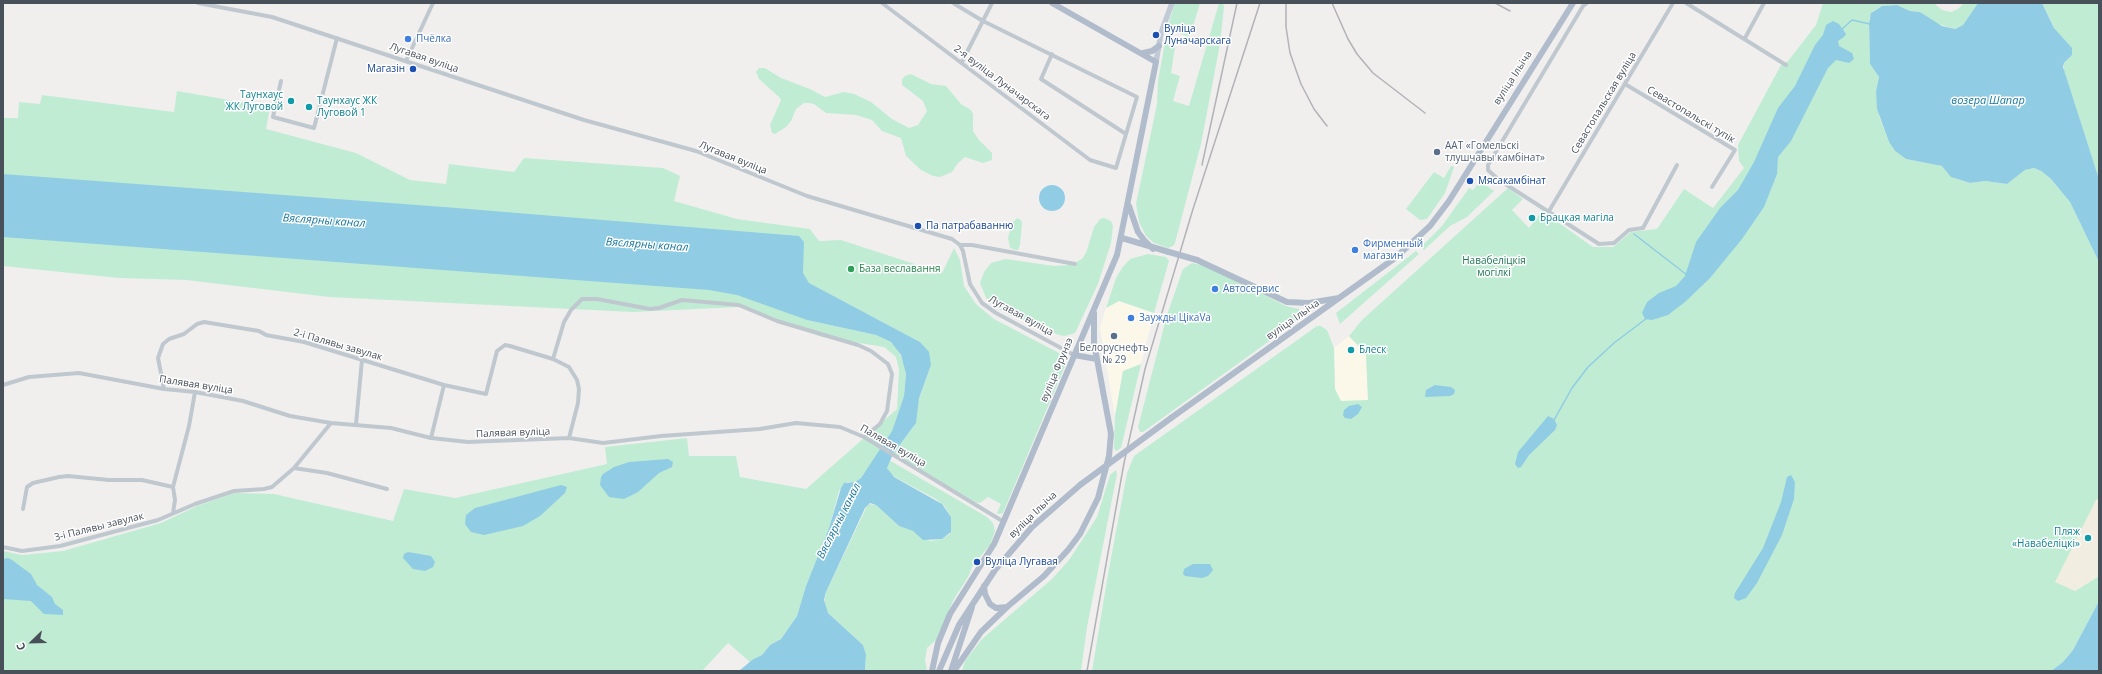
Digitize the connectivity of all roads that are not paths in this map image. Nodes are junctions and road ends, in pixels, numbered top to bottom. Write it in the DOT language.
graph roads {
  1 [pos="198,3"];
  2 [pos="433,3"];
  3 [pos="882,3"];
  4 [pos="953,3"];
  5 [pos="992,3"];
  6 [pos="1052,3"];
  7 [pos="1172,3"];
  8 [pos="1573,3"];
  9 [pos="1587,3"];
  10 [pos="1673,3"];
  11 [pos="1686,3"];
  12 [pos="1764,3"];
  13 [pos="983,21"];
  14 [pos="337,38"];
  15 [pos="1745,38"];
  16 [pos="1159,46"];
  17 [pos="1143,53"];
  18 [pos="1052,54"];
  19 [pos="406,61"];
  20 [pos="962,62"];
  21 [pos="1156,62"];
  22 [pos="1786,65"];
  23 [pos="281,81"];
  24 [pos="1625,84"];
  25 [pos="1126,134"];
  26 [pos="1677,165"];
  27 [pos="1712,187"];
  28 [pos="1128,204"];
  29 [pos="1549,211"];
  30 [pos="1122,238"];
  31 [pos="960,245"];
  32 [pos="1153,248"];
  33 [pos="1075,264"];
  34 [pos="1340,298"];
  35 [pos="1094,309"];
  36 [pos="1074,355"];
  37 [pos="553,359"];
  38 [pos="1097,359"];
  39 [pos="362,360"];
  40 [pos="3,385"];
  41 [pos="444,385"];
  42 [pos="164,389"];
  43 [pos="195,392"];
  44 [pos="331,422"];
  45 [pos="356,424"];
  46 [pos="864,437"];
  47 [pos="431,438"];
  48 [pos="569,438"];
  49 [pos="294,468"];
  50 [pos="173,487"];
  51 [pos="387,489"];
  52 [pos="23,509"];
  53 [pos="173,513"];
  54 [pos="1004,522"];
  55 [pos="3,547"];
  56 [pos="984,586"];
  57 [pos="972,606"];
  58 [pos="1007,607"];
  59 [pos="932,671"];
  60 [pos="939,671"];
  61 [pos="951,671"];
  62 [pos="954,671"];
  1 -- 14 [label="street, Лугавая вуліца"];
  2 -- 19 [label="street"];
  3 -- 20 [label="street, 2-я вуліца Луначарскага"];
  4 -- 13 [label="street"];
  5 -- 13 [label="street"];
  6 -- 17 [label="main road"];
  7 -- 16 [label="street"];
  8 -- 34 [label="main road, вуліца Ільіча"];
  9 -- 29 [label="street"];
  10 -- 24 [label="street, Севастопальская вуліца"];
  11 -- 15 [label="street"];
  12 -- 15 [label="street"];
  13 -- 18 [label="street"];
  13 -- 20 [label="street"];
  14 -- 19 [label="street, Лугавая вуліца"];
  14 -- 23 [label="street"];
  15 -- 22 [label="street"];
  16 -- 17 [label="main road"];
  16 -- 21 [label="street"];
  17 -- 21 [label="main road"];
  18 -- 25 [label="street"];
  18 -- 25 [label="street"];
  19 -- 31 [label="street, Лугавая вуліца"];
  20 -- 25 [label="street, 2-я вуліца Луначарскага"];
  21 -- 28 [label="main road, вуліца Фрунзэ"];
  24 -- 27 [label="street, Севастопальскі тупік"];
  24 -- 29 [label="street, Севастопальская вуліца"];
  26 -- 29 [label="street"];
  28 -- 30 [label="main road, вуліца Фрунзэ"];
  28 -- 32 [label="main road"];
  30 -- 32 [label="main road"];
  30 -- 35 [label="main road, вуліца Фрунзэ"];
  31 -- 33 [label="street"];
  31 -- 36 [label="street, Лугавая вуліца"];
  32 -- 34 [label="main road, bridge"];
  34 -- 56 [label="main road, вуліца Ільіча, bridge"];
  35 -- 36 [label="main road, вуліца Фрунзэ"];
  35 -- 38 [label="main road"];
  36 -- 38 [label="main road"];
  36 -- 54 [label="main road, вуліца Фрунзэ"];
  37 -- 41 [label="street, 2-і Палявы завулак"];
  37 -- 46 [label="street"];
  37 -- 48 [label="street"];
  38 -- 58 [label="main road"];
  39 -- 41 [label="street, 2-і Палявы завулак"];
  39 -- 42 [label="street, 2-і Палявы завулак"];
  39 -- 45 [label="street"];
  40 -- 42 [label="street, Палявая вуліца"];
  41 -- 47 [label="street"];
  42 -- 43 [label="street, Палявая вуліца"];
  43 -- 44 [label="street, Палявая вуліца"];
  43 -- 50 [label="street"];
  44 -- 45 [label="street, Палявая вуліца"];
  44 -- 49 [label="street, 3-і Палявы завулак"];
  45 -- 47 [label="street, Палявая вуліца"];
  46 -- 48 [label="street, Палявая вуліца"];
  46 -- 54 [label="street, Палявая вуліца"];
  47 -- 48 [label="street, Палявая вуліца"];
  49 -- 51 [label="street"];
  49 -- 53 [label="street, 3-і Палявы завулак"];
  50 -- 52 [label="street"];
  50 -- 53 [label="street"];
  53 -- 55 [label="street, 3-і Палявы завулак"];
  54 -- 59 [label="main road, вуліца Фрунзэ"];
  56 -- 57 [label="main road, вуліца Ільіча"];
  56 -- 58 [label="main road"];
  57 -- 60 [label="main road, вуліца Ільіча"];
  57 -- 61 [label="main road, вуліца Ільіча"];
  58 -- 62 [label="main road"];
}
